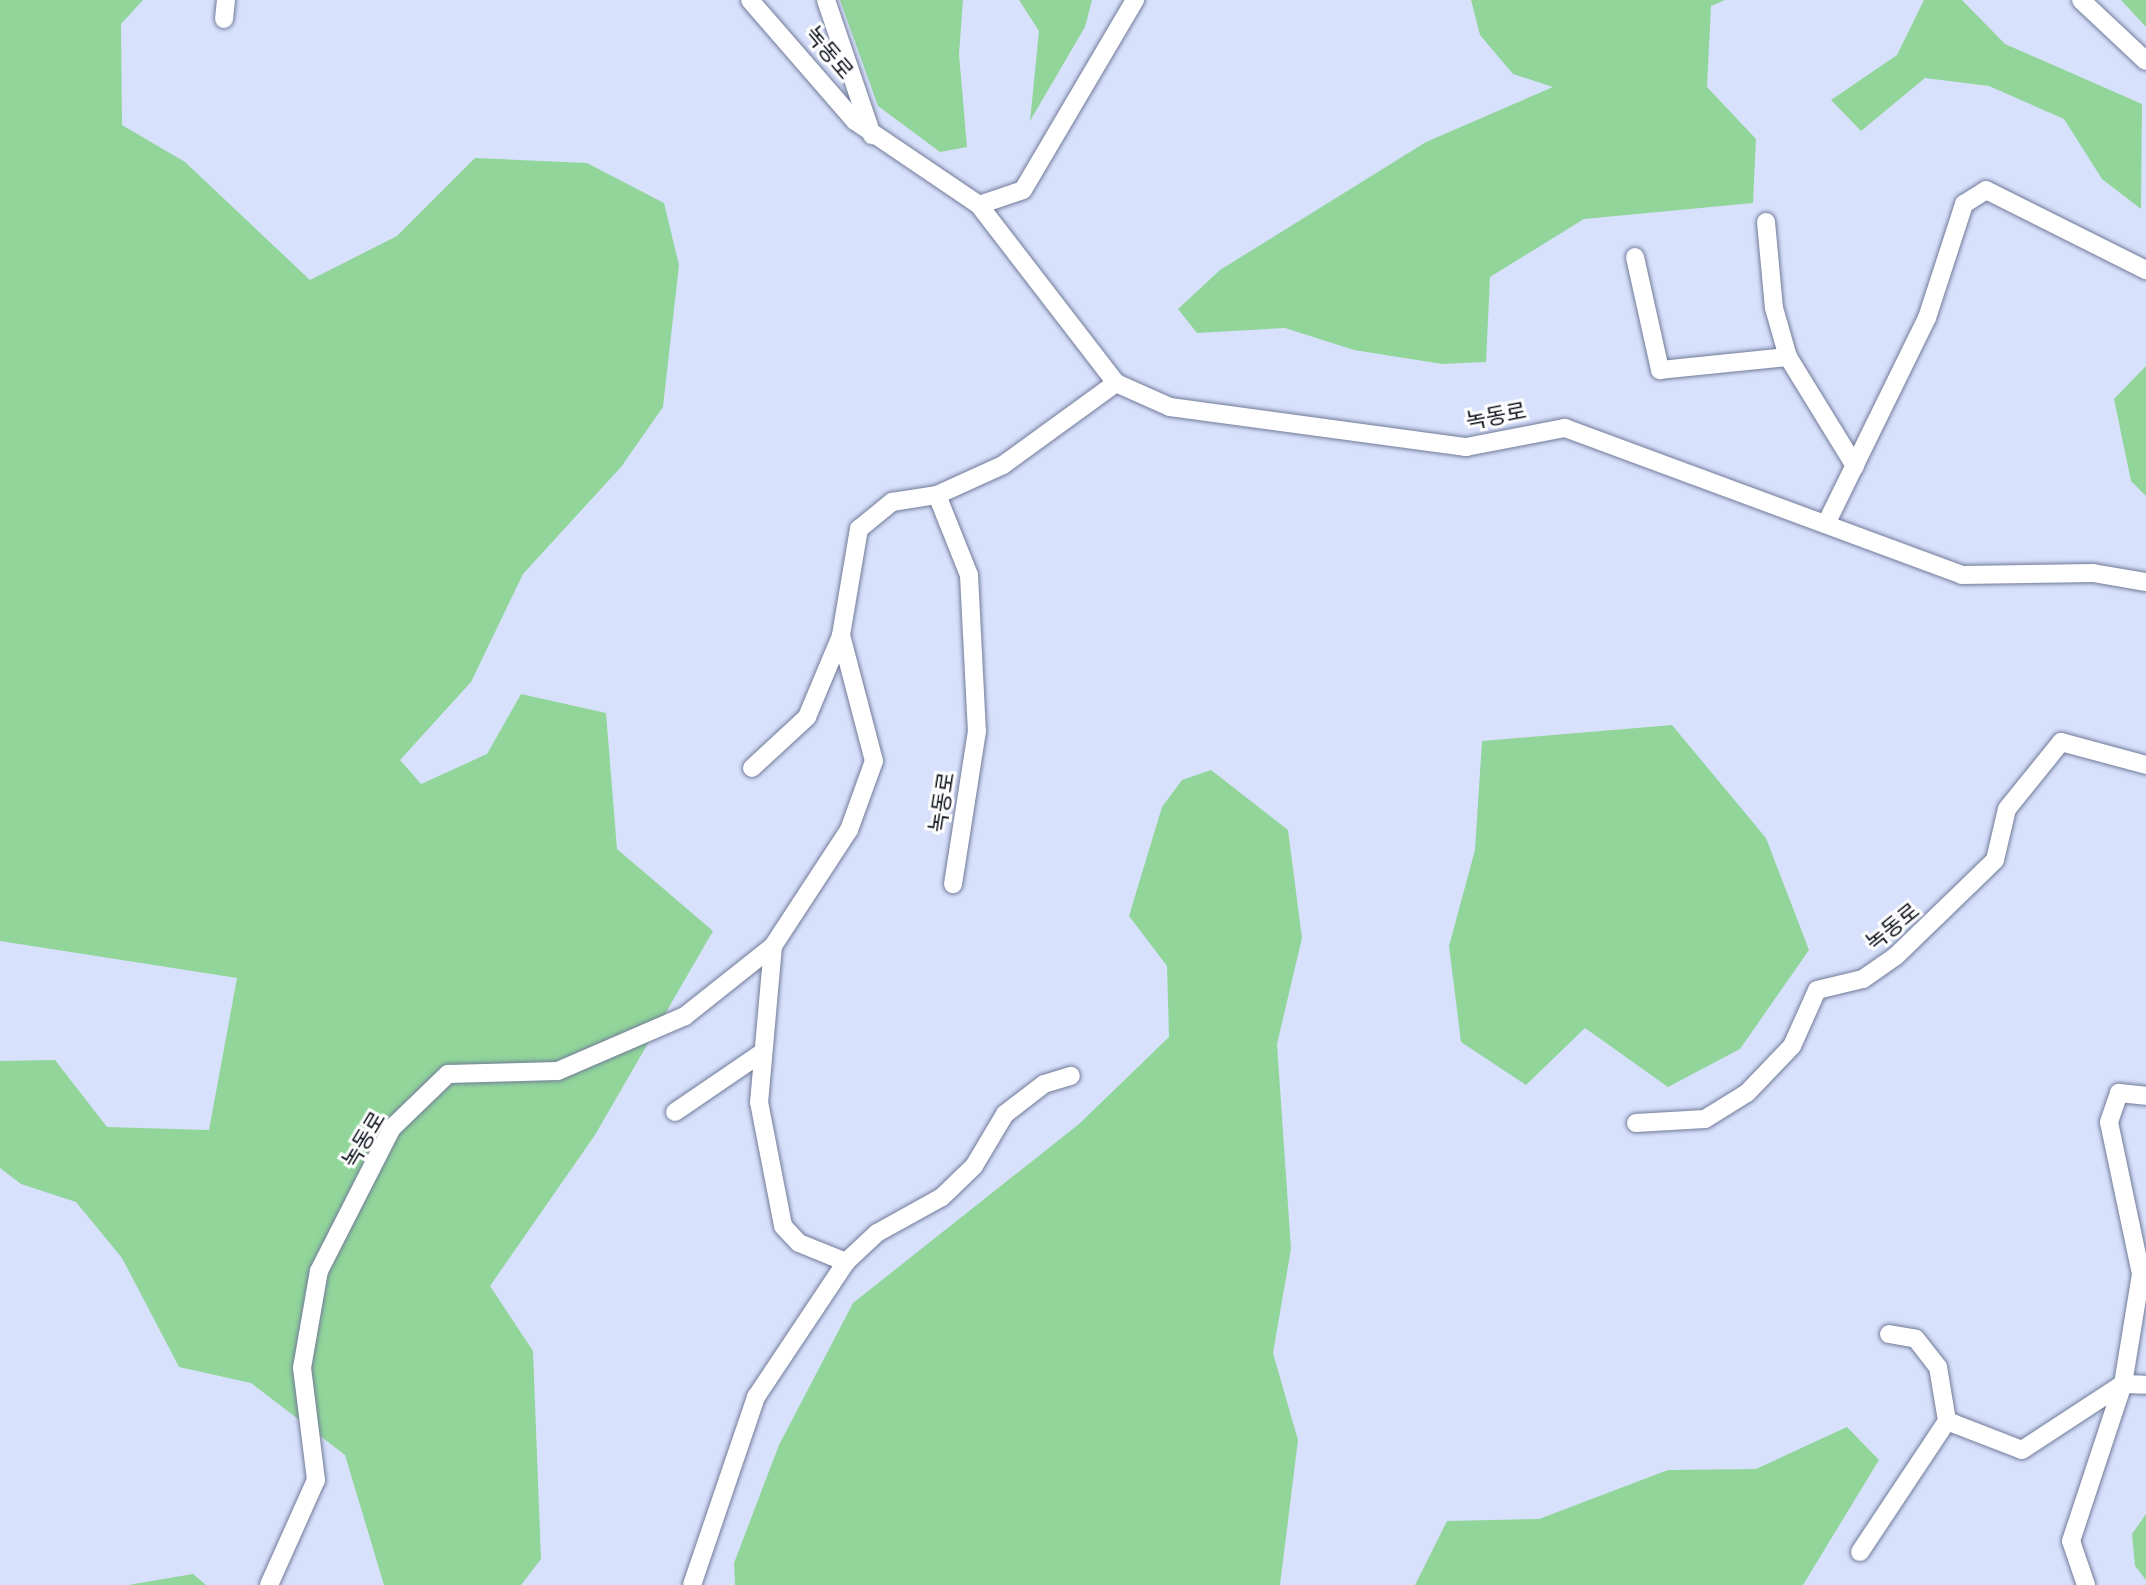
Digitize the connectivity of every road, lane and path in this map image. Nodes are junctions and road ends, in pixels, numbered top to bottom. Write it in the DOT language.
graph roads {
  1 [pos="750,0"];
  2 [pos="826,0"];
  3 [pos="1135,0"];
  4 [pos="2081,0"];
  5 [pos="2146,61"];
  6 [pos="872,135"];
  7 [pos="979,205"];
  8 [pos="1766,222"];
  9 [pos="1635,257"];
  10 [pos="2146,270"];
  11 [pos="1788,357"];
  12 [pos="1116,383"];
  13 [pos="1855,466"];
  14 [pos="937,495"];
  15 [pos="1827,522"];
  16 [pos="2146,582"];
  17 [pos="841,635"];
  18 [pos="2146,765"];
  19 [pos="752,768"];
  20 [pos="953,884"];
  21 [pos="773,946"];
  22 [pos="760,1054"];
  23 [pos="1071,1076"];
  24 [pos="2146,1096"];
  25 [pos="675,1112"];
  26 [pos="1636,1123"];
  27 [pos="846,1262"];
  28 [pos="1889,1334"];
  29 [pos="2123,1384"];
  30 [pos="2146,1385"];
  31 [pos="1947,1421"];
  32 [pos="1860,1552"];
  33 [pos="269,1585"];
  34 [pos="692,1585"];
  35 [pos="2086,1585"];
  1 -- 6 [label="street, 녹동로"];
  2 -- 6 [label="street, 녹동로"];
  3 -- 7 [label="street"];
  4 -- 5 [label="street"];
  6 -- 7 [label="street, 녹동로"];
  7 -- 12 [label="street, 녹동로"];
  8 -- 11 [label="street"];
  9 -- 11 [label="street"];
  10 -- 13 [label="street"];
  11 -- 13 [label="street"];
  12 -- 14 [label="street, 녹동로"];
  12 -- 15 [label="street, 녹동로"];
  13 -- 15 [label="street"];
  14 -- 17 [label="street, 녹동로"];
  14 -- 20 [label="street, 녹동로"];
  15 -- 16 [label="street, 녹동로"];
  17 -- 19 [label="street, 녹동로"];
  17 -- 21 [label="street, 녹동로"];
  18 -- 26 [label="street, 녹동로"];
  21 -- 22 [label="street, 녹동로"];
  21 -- 33 [label="street, 녹동로"];
  22 -- 25 [label="street"];
  22 -- 27 [label="street, 녹동로"];
  23 -- 27 [label="street"];
  24 -- 29 [label="street"];
  27 -- 34 [label="street"];
  28 -- 31 [label="street"];
  29 -- 30 [label="street"];
  29 -- 31 [label="street"];
  29 -- 35 [label="street"];
  31 -- 32 [label="street"];
}
